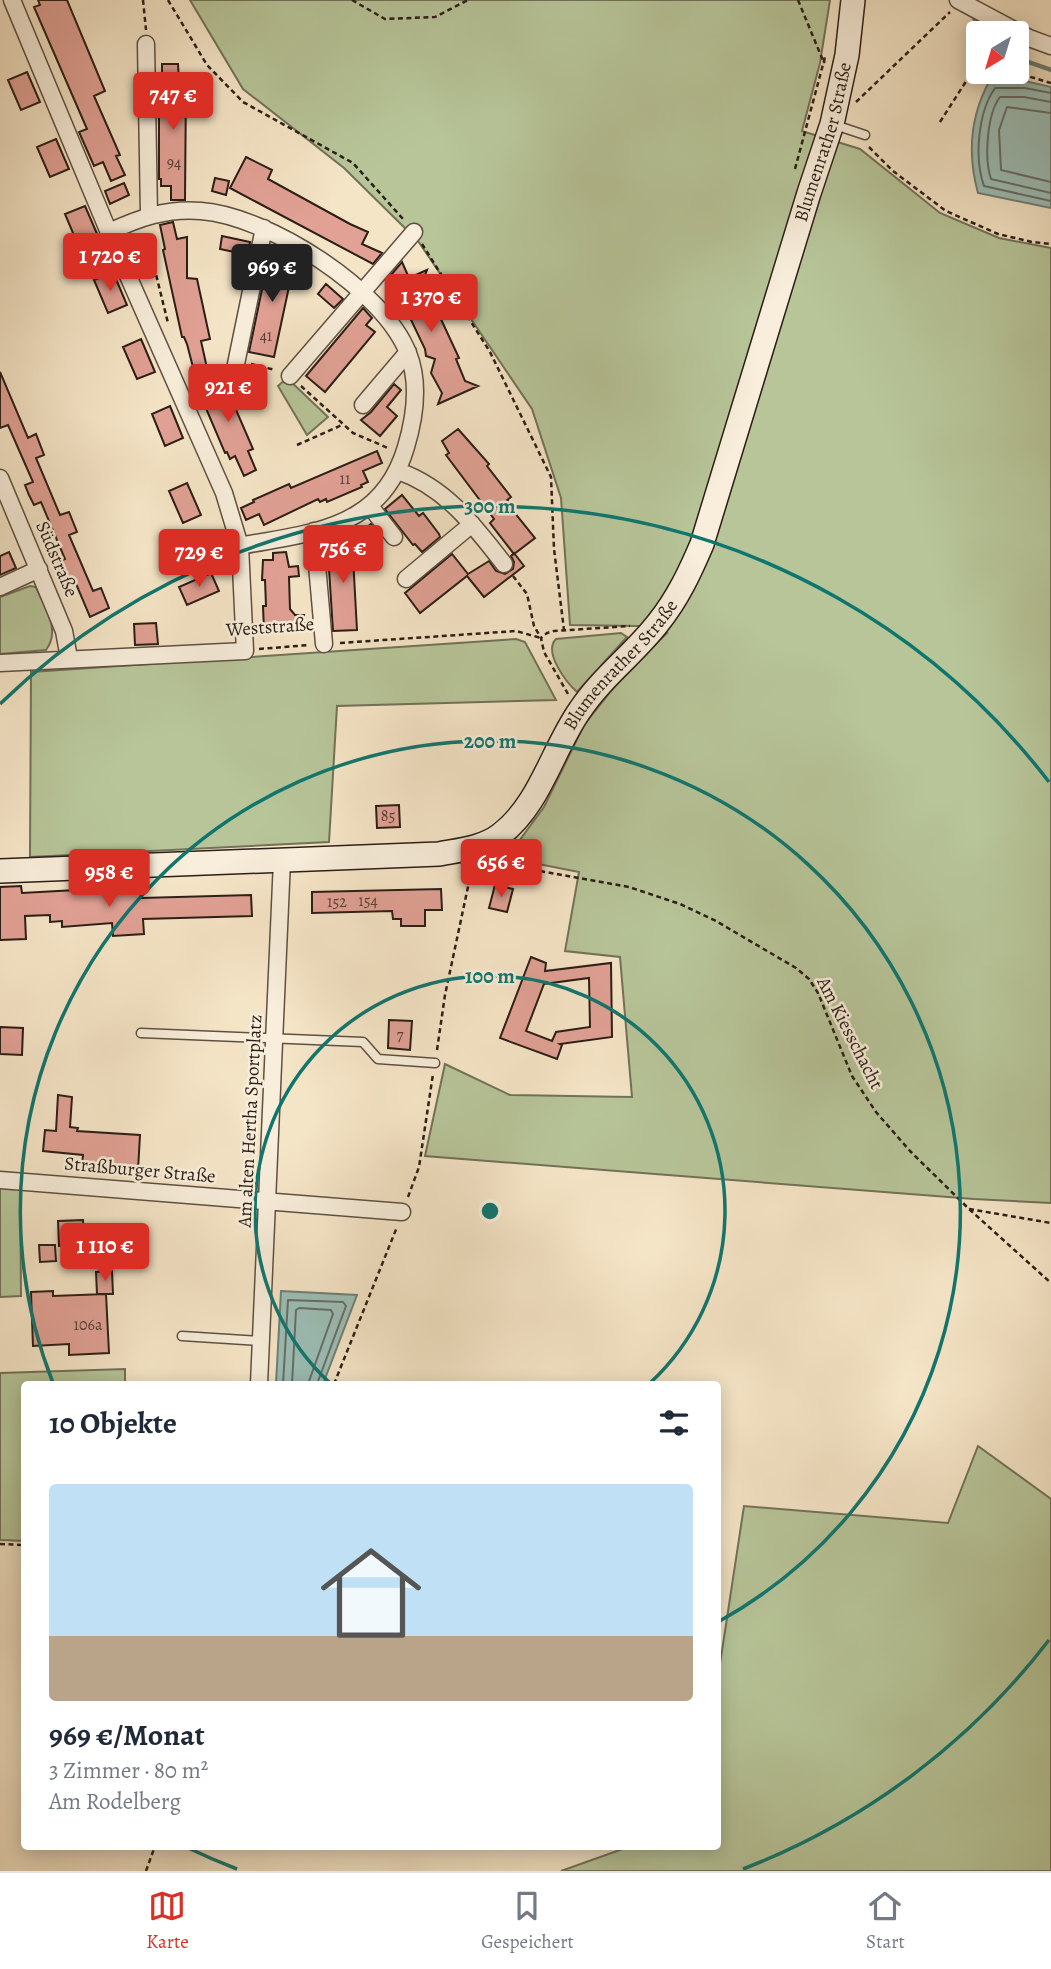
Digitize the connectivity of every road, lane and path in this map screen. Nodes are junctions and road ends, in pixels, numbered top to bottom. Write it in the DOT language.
graph roads {
  1 [pos="12,0"];
  2 [pos="143,0"];
  3 [pos="168,0"];
  4 [pos="352,0"];
  5 [pos="468,0"];
  6 [pos="798,0"];
  7 [pos="852,0"];
  8 [pos="960,1"];
  9 [pos="146,44"];
  10 [pos="1051,46"];
  11 [pos="1029,76"];
  12 [pos="966,81"];
  13 [pos="1051,83"];
  14 [pos="940,122"];
  15 [pos="839,126"];
  16 [pos="862,134"];
  17 [pos="796,168"];
  18 [pos="146,216"];
  19 [pos="264,228"];
  20 [pos="109,232"];
  21 [pos="414,232"];
  22 [pos="1051,244"];
  23 [pos="361,292"];
  24 [pos="170,331"];
  25 [pos="408,352"];
  26 [pos="236,364"];
  27 [pos="290,376"];
  28 [pos="177,384"];
  29 [pos="363,405"];
  30 [pos="343,424"];
  31 [pos="297,445"];
  32 [pos="401,464"];
  33 [pos="0,478"];
  34 [pos="370,506"];
  35 [pos="472,524"];
  36 [pos="314,531"];
  37 [pos="394,537"];
  38 [pos="240,546"];
  39 [pos="504,564"];
  40 [pos="40,569"];
  41 [pos="406,579"];
  42 [pos="0,587"];
  43 [pos="657,625"];
  44 [pos="564,630"];
  45 [pos="541,638"];
  46 [pos="324,644"];
  47 [pos="244,651"];
  48 [pos="69,658"];
  49 [pos="0,663"];
  50 [pos="578,712"];
  51 [pos="474,859"];
  52 [pos="282,860"];
  53 [pos="490,862"];
  54 [pos="0,871"];
  55 [pos="141,1033"];
  56 [pos="274,1039"];
  57 [pos="435,1063"];
  58 [pos="0,1180"];
  59 [pos="267,1202"];
  60 [pos="969,1209"];
  61 [pos="402,1212"];
  62 [pos="1051,1223"];
  63 [pos="1051,1283"];
  64 [pos="182,1336"];
  65 [pos="261,1341"];
  66 [pos="259,1381"];
  67 [pos="335,1381"];
  68 [pos="0,1544"];
  69 [pos="21,1545"];
  70 [pos="154,1850"];
  71 [pos="146,1871"];
  1 -- 20 [label="street"];
  2 -- 9 [label="path"];
  3 -- 21 [label="path"];
  4 -- 5 [label="path"];
  6 -- 17 [label="path"];
  7 -- 15 [label="street, Blumenrather Straße"];
  8 -- 10 [label="street"];
  8 -- 15 [label="path"];
  9 -- 18 [label="street"];
  11 -- 13 [label="path"];
  12 -- 14 [label="path"];
  15 -- 16 [label="lane"];
  15 -- 43 [label="street, Blumenrather Straße"];
  16 -- 22 [label="path"];
  18 -- 19 [label="street"];
  18 -- 20 [label="street"];
  18 -- 24 [label="path"];
  19 -- 23 [label="street"];
  19 -- 26 [label="street"];
  20 -- 28 [label="street"];
  21 -- 23 [label="street"];
  21 -- 44 [label="path"];
  23 -- 25 [label="street"];
  23 -- 27 [label="street"];
  25 -- 29 [label="street"];
  25 -- 32 [label="street"];
  26 -- 27 [label="path"];
  26 -- 28 [label="path"];
  27 -- 30 [label="path"];
  28 -- 38 [label="street"];
  30 -- 31 [label="path"];
  30 -- 32 [label="path"];
  32 -- 34 [label="street"];
  32 -- 35 [label="street"];
  33 -- 40 [label="street, Südstraße"];
  34 -- 36 [label="street"];
  34 -- 37 [label="street"];
  35 -- 39 [label="street"];
  35 -- 41 [label="street"];
  36 -- 38 [label="street"];
  36 -- 46 [label="street"];
  38 -- 47 [label="street"];
  39 -- 45 [label="path"];
  40 -- 42 [label="street"];
  40 -- 48 [label="street, Südstraße"];
  43 -- 44 [label="path"];
  43 -- 50 [label="street, Blumenrather Straße"];
  44 -- 45 [label="path"];
  45 -- 46 [label="path, Weststraße"];
  45 -- 50 [label="path"];
  46 -- 47 [label="path, Weststraße"];
  47 -- 48 [label="street, Weststraße"];
  48 -- 49 [label="street, Weststraße"];
  50 -- 52 [label="street, Blumenrather Straße"];
  51 -- 57 [label="path"];
  52 -- 54 [label="street, Blumenrather Straße"];
  52 -- 56 [label="street, Am alten Hertha Sportplatz"];
  53 -- 60 [label="path, Am Kiesschacht"];
  55 -- 56 [label="lane"];
  56 -- 57 [label="lane"];
  56 -- 59 [label="street, Am alten Hertha Sportplatz"];
  57 -- 61 [label="path"];
  58 -- 59 [label="street, Straßburger Straße"];
  59 -- 61 [label="street, Straßburger Straße"];
  59 -- 65 [label="street, Am alten Hertha Sportplatz"];
  60 -- 62 [label="path"];
  60 -- 63 [label="path, Am Kiesschacht"];
  61 -- 67 [label="path"];
  64 -- 65 [label="lane"];
  65 -- 66 [label="street, Am alten Hertha Sportplatz"];
  68 -- 69 [label="path"];
  70 -- 71 [label="path"];
}
